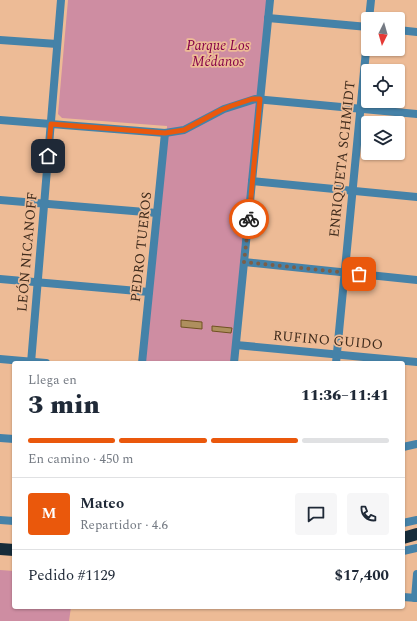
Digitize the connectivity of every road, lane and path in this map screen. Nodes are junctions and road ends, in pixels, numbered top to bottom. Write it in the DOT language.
graph roads {
  1 [pos="61,0"];
  2 [pos="270,0"];
  3 [pos="371,0"];
  4 [pos="370,12"];
  5 [pos="268,18"];
  6 [pos="361,28"];
  7 [pos="405,31"];
  8 [pos="417,32"];
  9 [pos="0,40"];
  10 [pos="57,44"];
  11 [pos="365,56"];
  12 [pos="260,99"];
  13 [pos="360,109"];
  14 [pos="417,114"];
  15 [pos="0,120"];
  16 [pos="51,124"];
  17 [pos="165,133"];
  18 [pos="252,181"];
  19 [pos="352,191"];
  20 [pos="417,197"];
  21 [pos="0,200"];
  22 [pos="44,204"];
  23 [pos="157,213"];
  24 [pos="244,262"];
  25 [pos="344,273"];
  26 [pos="0,279"];
  27 [pos="417,280"];
  28 [pos="37,282"];
  29 [pos="149,292"];
  30 [pos="236,345"];
  31 [pos="337,354"];
  32 [pos="0,359"];
  33 [pos="21,361"];
  34 [pos="31,361"];
  35 [pos="142,361"];
  36 [pos="234,361"];
  37 [pos="336,361"];
  38 [pos="417,362"];
  39 [pos="0,438"];
  40 [pos="12,439"];
  41 [pos="417,444"];
  42 [pos="405,447"];
  43 [pos="0,520"];
  44 [pos="417,520"];
  45 [pos="12,522"];
  46 [pos="405,523"];
  47 [pos="417,534"];
  48 [pos="405,537"];
  49 [pos="417,548"];
  50 [pos="0,549"];
  51 [pos="12,550"];
  52 [pos="405,551"];
  53 [pos="417,574"];
  54 [pos="405,597"];
  55 [pos="416,598"];
  1 -- 10 [label="street, LEÓN NICANOFF"];
  2 -- 5 [label="street"];
  3 -- 4 [label="street"];
  5 -- 6 [label="street"];
  5 -- 12 [label="street"];
  7 -- 8 [label="street"];
  9 -- 10 [label="street"];
  10 -- 16 [label="street, LEÓN NICANOFF"];
  11 -- 13 [label="street, ENRIQUETA SCHMIDT"];
  12 -- 13 [label="street"];
  12 -- 17 [label="street"];
  12 -- 18 [label="street"];
  13 -- 14 [label="street"];
  13 -- 19 [label="street, ENRIQUETA SCHMIDT"];
  15 -- 16 [label="street"];
  16 -- 17 [label="street"];
  16 -- 22 [label="street, LEÓN NICANOFF"];
  17 -- 23 [label="street, PEDRO TUEROS"];
  18 -- 19 [label="street"];
  18 -- 24 [label="street"];
  19 -- 20 [label="street"];
  19 -- 25 [label="street, ENRIQUETA SCHMIDT"];
  21 -- 22 [label="street"];
  22 -- 23 [label="street"];
  22 -- 28 [label="street, LEÓN NICANOFF"];
  23 -- 29 [label="street, PEDRO TUEROS"];
  24 -- 25 [label="street"];
  24 -- 30 [label="street"];
  25 -- 27 [label="street"];
  25 -- 31 [label="street, ENRIQUETA SCHMIDT"];
  26 -- 28 [label="street"];
  28 -- 29 [label="street"];
  28 -- 34 [label="street, LEÓN NICANOFF"];
  29 -- 35 [label="street, PEDRO TUEROS"];
  30 -- 31 [label="street, RUFINO GUIDO"];
  30 -- 36 [label="street"];
  31 -- 37 [label="street, ENRIQUETA SCHMIDT"];
  31 -- 38 [label="street, RUFINO GUIDO"];
  32 -- 33 [label="street"];
  39 -- 40 [label="street"];
  41 -- 42 [label="street"];
  43 -- 45 [label="street"];
  44 -- 46 [label="street"];
  47 -- 48 [label="highway"];
  49 -- 52 [label="street"];
  50 -- 51 [label="highway"];
  53 -- 55 [label="street"];
  54 -- 55 [label="street"];
}
